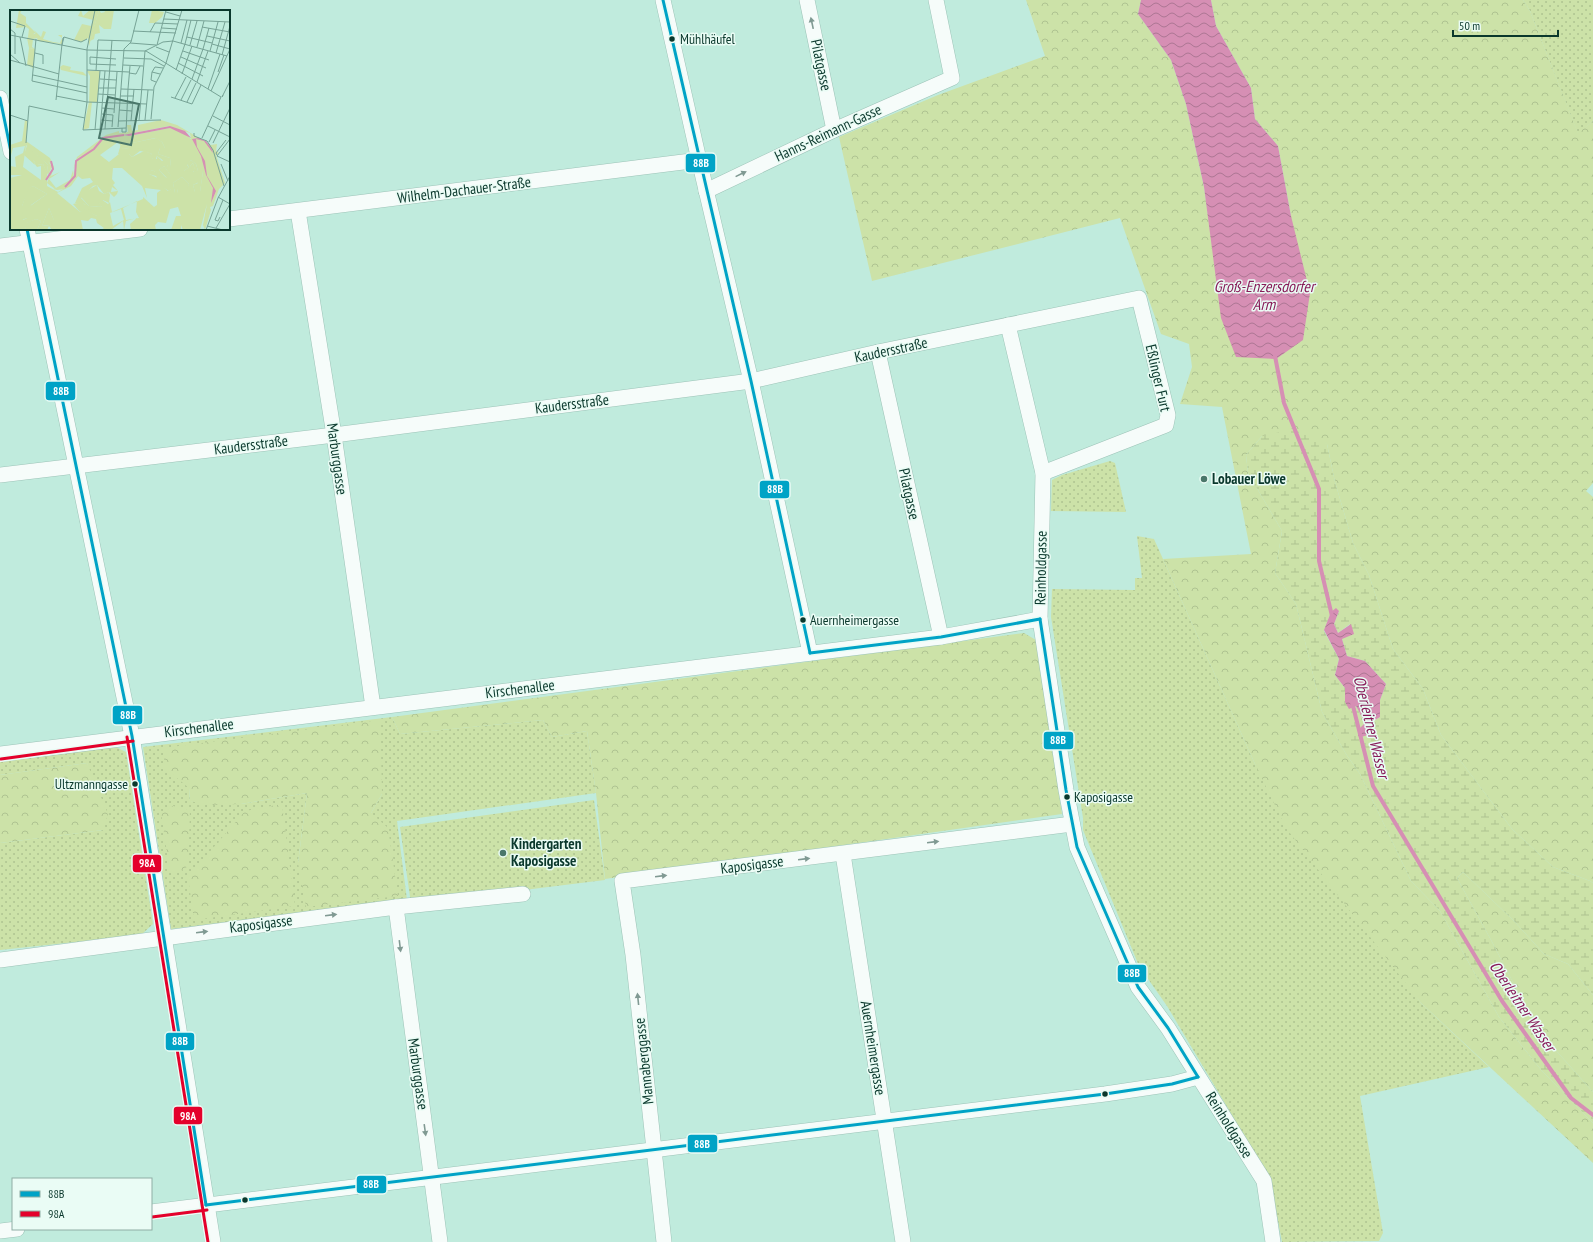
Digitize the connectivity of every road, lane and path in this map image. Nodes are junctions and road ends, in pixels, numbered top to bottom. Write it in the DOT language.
graph roads {
  1 [pos="663,0"];
  2 [pos="807,0"];
  3 [pos="936,0"];
  4 [pos="0,98"];
  5 [pos="834,130"];
  6 [pos="10,147"];
  7 [pos="699,160"];
  8 [pos="706,191"];
  9 [pos="298,211"];
  10 [pos="230,219"];
  11 [pos="121,230"];
  12 [pos="28,235"];
  13 [pos="0,246"];
  14 [pos="1139,298"];
  15 [pos="1008,325"];
  16 [pos="878,352"];
  17 [pos="750,381"];
  18 [pos="334,435"];
  19 [pos="75,466"];
  20 [pos="1043,473"];
  21 [pos="0,475"];
  22 [pos="1040,619"];
  23 [pos="941,637"];
  24 [pos="810,653"];
  25 [pos="373,707"];
  26 [pos="132,736"];
  27 [pos="0,754"];
  28 [pos="1072,824"];
  29 [pos="843,854"];
  30 [pos="622,881"];
  31 [pos="523,894"];
  32 [pos="396,907"];
  33 [pos="164,937"];
  34 [pos="0,960"];
  35 [pos="1198,1077"];
  36 [pos="884,1121"];
  37 [pos="654,1150"];
  38 [pos="432,1177"];
  39 [pos="206,1205"];
  40 [pos="152,1212"];
  41 [pos="12,1230"];
  42 [pos="0,1231"];
  43 [pos="213,1242"];
  44 [pos="440,1242"];
  45 [pos="664,1242"];
  46 [pos="904,1242"];
  47 [pos="1273,1242"];
  1 -- 7 [label="street"];
  5 -- 2 [label="street, Pilatgasse, one-way"];
  3 -- 5 [label="street, Hanns-Reimann-Gasse"];
  4 -- 6 [label="street"];
  8 -- 5 [label="street, Hanns-Reimann-Gasse, one-way"];
  7 -- 8 [label="street"];
  7 -- 9 [label="street, Wilhelm-Dachauer-Straße"];
  8 -- 17 [label="street"];
  9 -- 10 [label="street, Wilhelm-Dachauer-Straße"];
  9 -- 18 [label="street, Marburggasse"];
  11 -- 12 [label="street"];
  12 -- 13 [label="street"];
  12 -- 19 [label="street"];
  14 -- 15 [label="street, Kaudersstraße"];
  14 -- 20 [label="street, Eßlinger Furt"];
  15 -- 16 [label="street, Kaudersstraße"];
  15 -- 20 [label="street, Reinholdgasse"];
  16 -- 17 [label="street, Kaudersstraße"];
  16 -- 23 [label="street, Pilatgasse"];
  17 -- 18 [label="street, Kaudersstraße"];
  17 -- 24 [label="street"];
  18 -- 19 [label="street, Kaudersstraße"];
  18 -- 25 [label="street, Marburggasse"];
  19 -- 21 [label="street, Kaudersstraße"];
  19 -- 26 [label="street"];
  20 -- 22 [label="street, Reinholdgasse"];
  22 -- 23 [label="street, Kirschenallee"];
  22 -- 28 [label="street, Reinholdgasse"];
  23 -- 24 [label="street, Kirschenallee"];
  24 -- 25 [label="street, Kirschenallee"];
  25 -- 26 [label="street, Kirschenallee"];
  26 -- 27 [label="street, Kirschenallee"];
  26 -- 33 [label="street"];
  29 -- 28 [label="street, Kaposigasse, one-way"];
  28 -- 35 [label="street, Reinholdgasse"];
  30 -- 29 [label="street, Kaposigasse, one-way"];
  29 -- 36 [label="street, Auernheimergasse"];
  37 -- 30 [label="street, Mannaberggasse, one-way"];
  31 -- 32 [label="street, Kaposigasse"];
  33 -- 32 [label="street, Kaposigasse, one-way"];
  32 -- 38 [label="street, Marburggasse, one-way"];
  33 -- 34 [label="street, Kaposigasse"];
  33 -- 39 [label="street"];
  35 -- 36 [label="street"];
  35 -- 47 [label="street, Reinholdgasse"];
  36 -- 37 [label="street"];
  36 -- 46 [label="street, Auernheimergasse"];
  37 -- 38 [label="street"];
  37 -- 45 [label="street, Mannaberggasse"];
  38 -- 39 [label="street"];
  38 -- 44 [label="street, Marburggasse"];
  39 -- 40 [label="street"];
  39 -- 43 [label="street"];
  41 -- 42 [label="street"];
}
